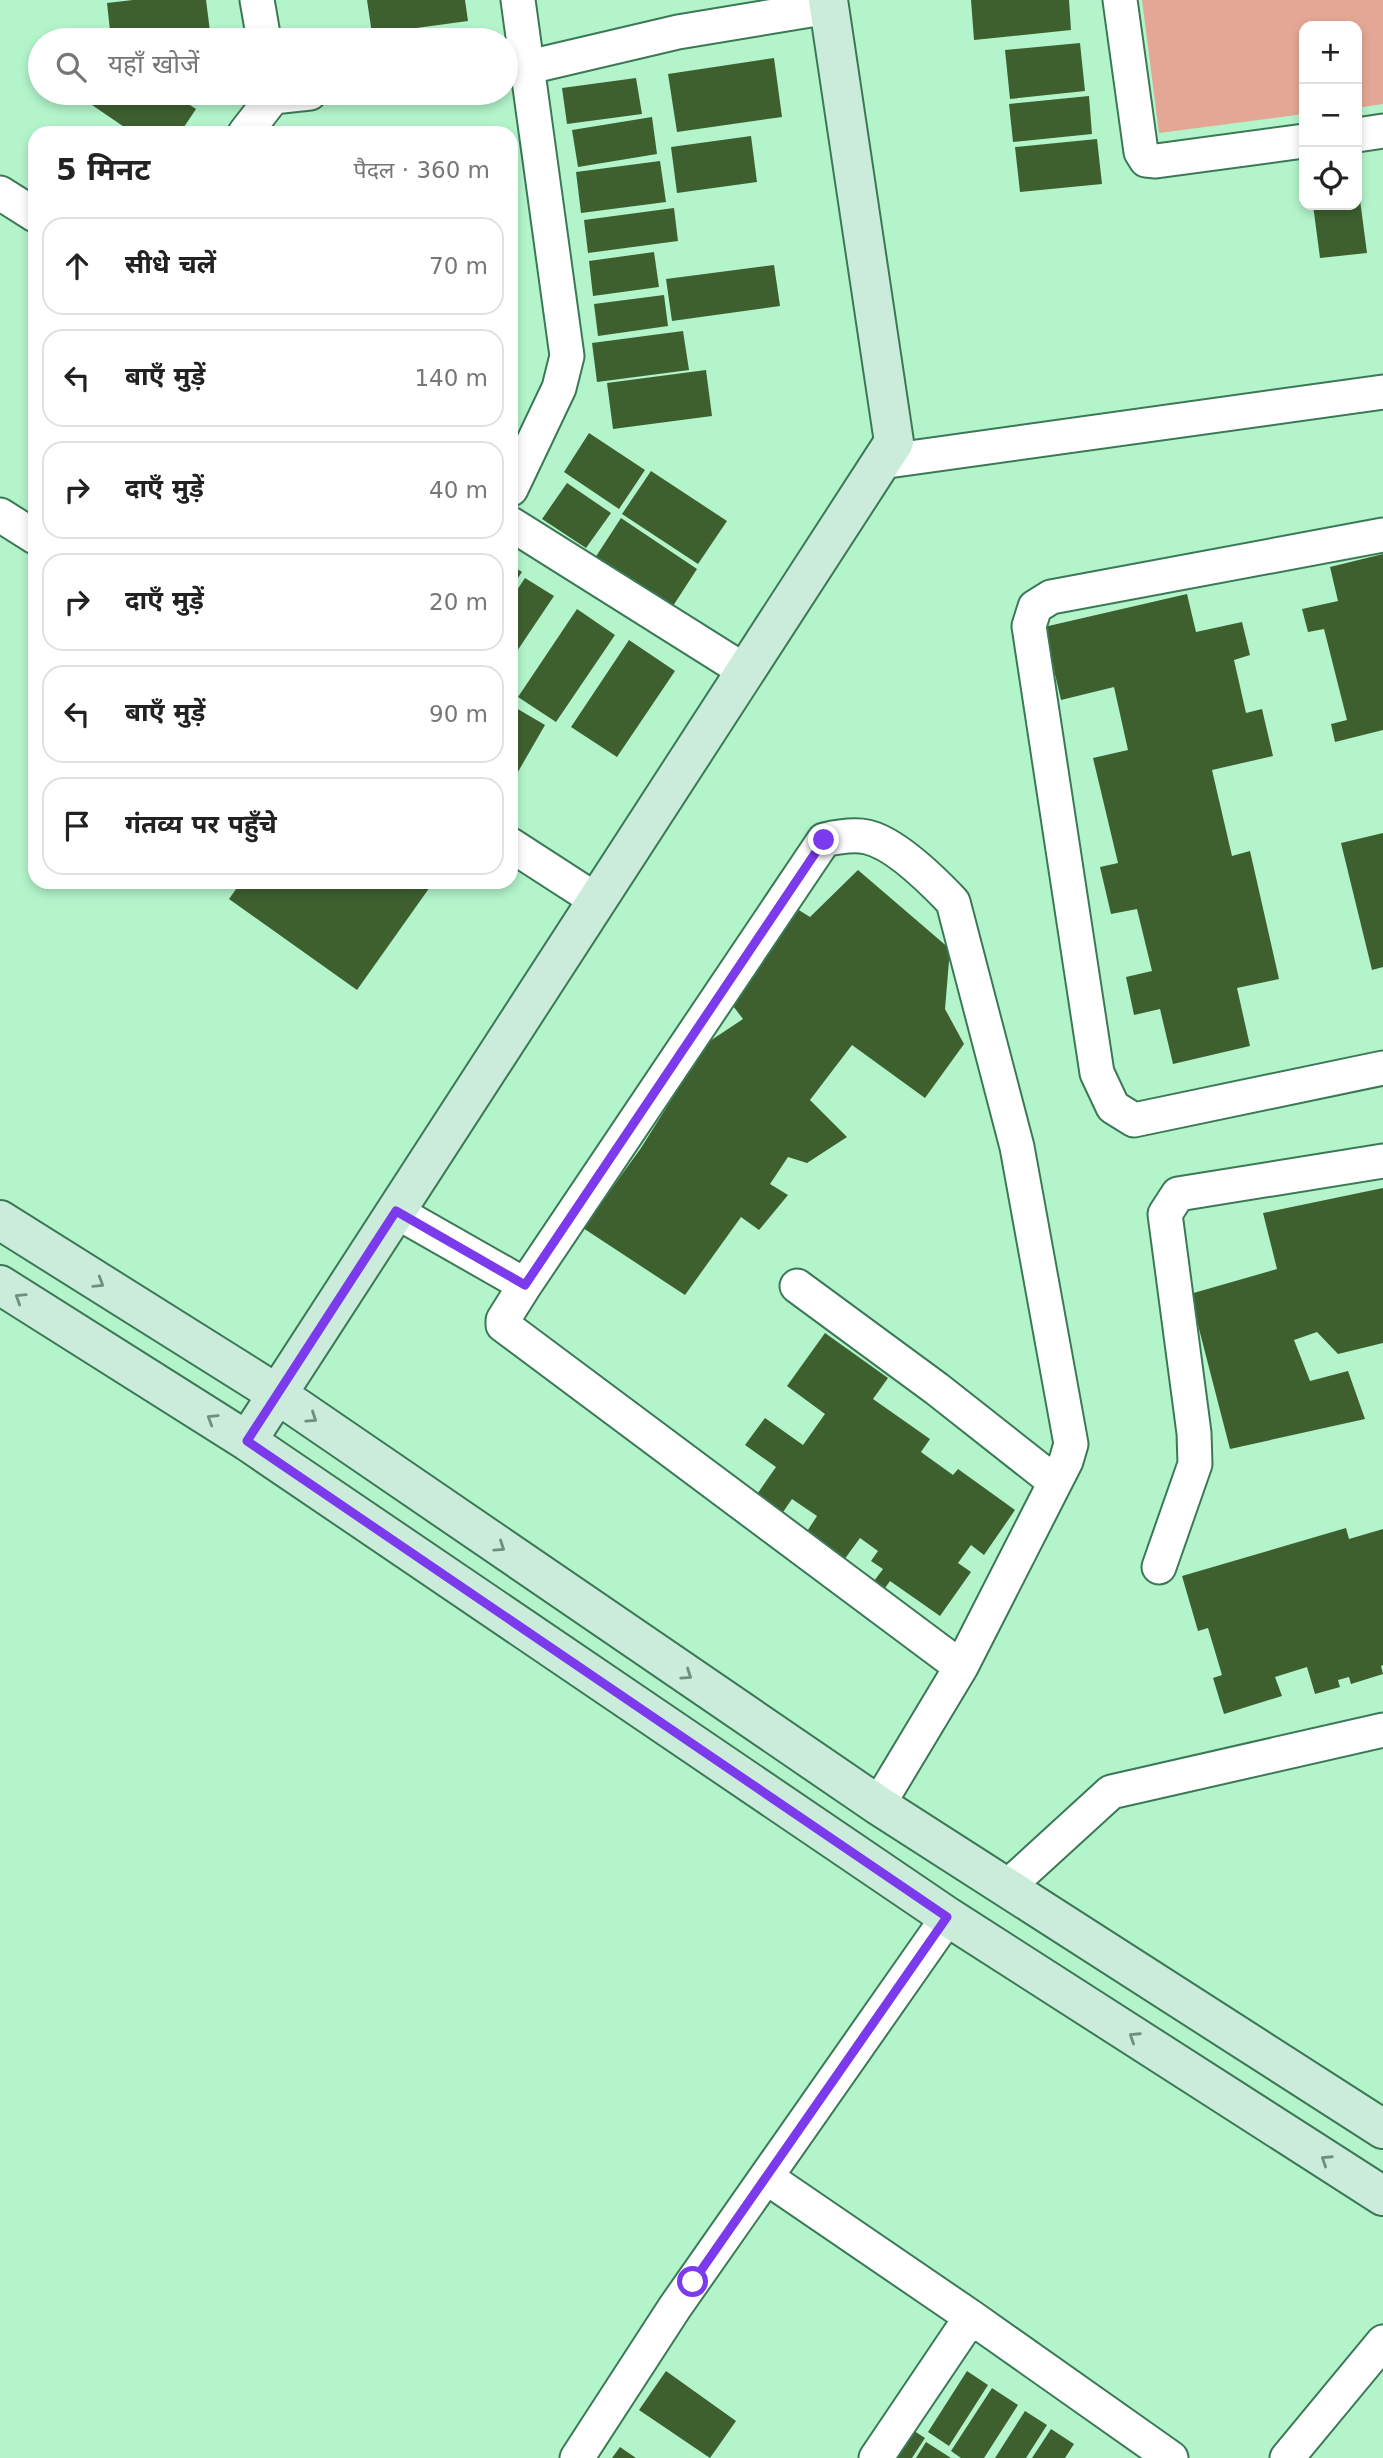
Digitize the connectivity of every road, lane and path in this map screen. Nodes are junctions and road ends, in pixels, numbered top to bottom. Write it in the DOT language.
graph roads {
  1 [pos="257,0"];
  2 [pos="518,0"];
  3 [pos="1120,0"];
  4 [pos="828,3"];
  5 [pos="262,28"];
  6 [pos="518,28"];
  7 [pos="518,68"];
  8 [pos="518,74"];
  9 [pos="265,105"];
  10 [pos="250,126"];
  11 [pos="1383,131"];
  12 [pos="1362,134"];
  13 [pos="1299,142"];
  14 [pos="0,193"];
  15 [pos="28,211"];
  16 [pos="1383,392"];
  17 [pos="881,462"];
  18 [pos="518,474"];
  19 [pos="0,515"];
  20 [pos="518,528"];
  21 [pos="28,533"];
  22 [pos="1383,534"];
  23 [pos="746,671"];
  24 [pos="518,850"];
  25 [pos="596,900"];
  26 [pos="1383,1068"];
  27 [pos="1383,1161"];
  28 [pos="396,1211"];
  29 [pos="0,1220"];
  30 [pos="0,1285"];
  31 [pos="525,1285"];
  32 [pos="797,1286"];
  33 [pos="277,1394"];
  34 [pos="247,1441"];
  35 [pos="1055,1482"];
  36 [pos="1159,1567"];
  37 [pos="961,1667"];
  38 [pos="1383,1730"];
  39 [pos="877,1805"];
  40 [pos="1006,1888"];
  41 [pos="947,1917"];
  42 [pos="1383,2129"];
  43 [pos="766,2178"];
  44 [pos="1383,2196"];
  45 [pos="971,2317"];
  46 [pos="1383,2342"];
  47 [pos="576,2458"];
  48 [pos="876,2458"];
  49 [pos="1171,2458"];
  50 [pos="1287,2458"];
  1 -- 5 [label="street"];
  2 -- 6 [label="street"];
  3 -- 13 [label="street"];
  4 -- 7 [label="street"];
  4 -- 17 [label="street"];
  8 -- 18 [label="street"];
  9 -- 10 [label="street"];
  11 -- 12 [label="street"];
  14 -- 15 [label="street"];
  16 -- 17 [label="street"];
  17 -- 23 [label="street"];
  19 -- 21 [label="street"];
  20 -- 23 [label="street"];
  22 -- 26 [label="street"];
  23 -- 25 [label="street"];
  24 -- 25 [label="street"];
  25 -- 28 [label="street"];
  27 -- 36 [label="street"];
  28 -- 31 [label="street"];
  28 -- 33 [label="street"];
  29 -- 33 [label="street, one-way"];
  34 -- 30 [label="street, one-way"];
  31 -- 35 [label="street"];
  31 -- 37 [label="street"];
  32 -- 35 [label="street"];
  33 -- 34 [label="street"];
  33 -- 39 [label="street, one-way"];
  34 -- 41 [label="street"];
  35 -- 37 [label="street"];
  37 -- 39 [label="street"];
  38 -- 40 [label="street"];
  39 -- 40 [label="street"];
  40 -- 42 [label="street"];
  41 -- 43 [label="street"];
  44 -- 41 [label="street, one-way"];
  43 -- 45 [label="street"];
  43 -- 47 [label="street"];
  45 -- 48 [label="street"];
  45 -- 49 [label="street"];
  46 -- 50 [label="street"];
}
